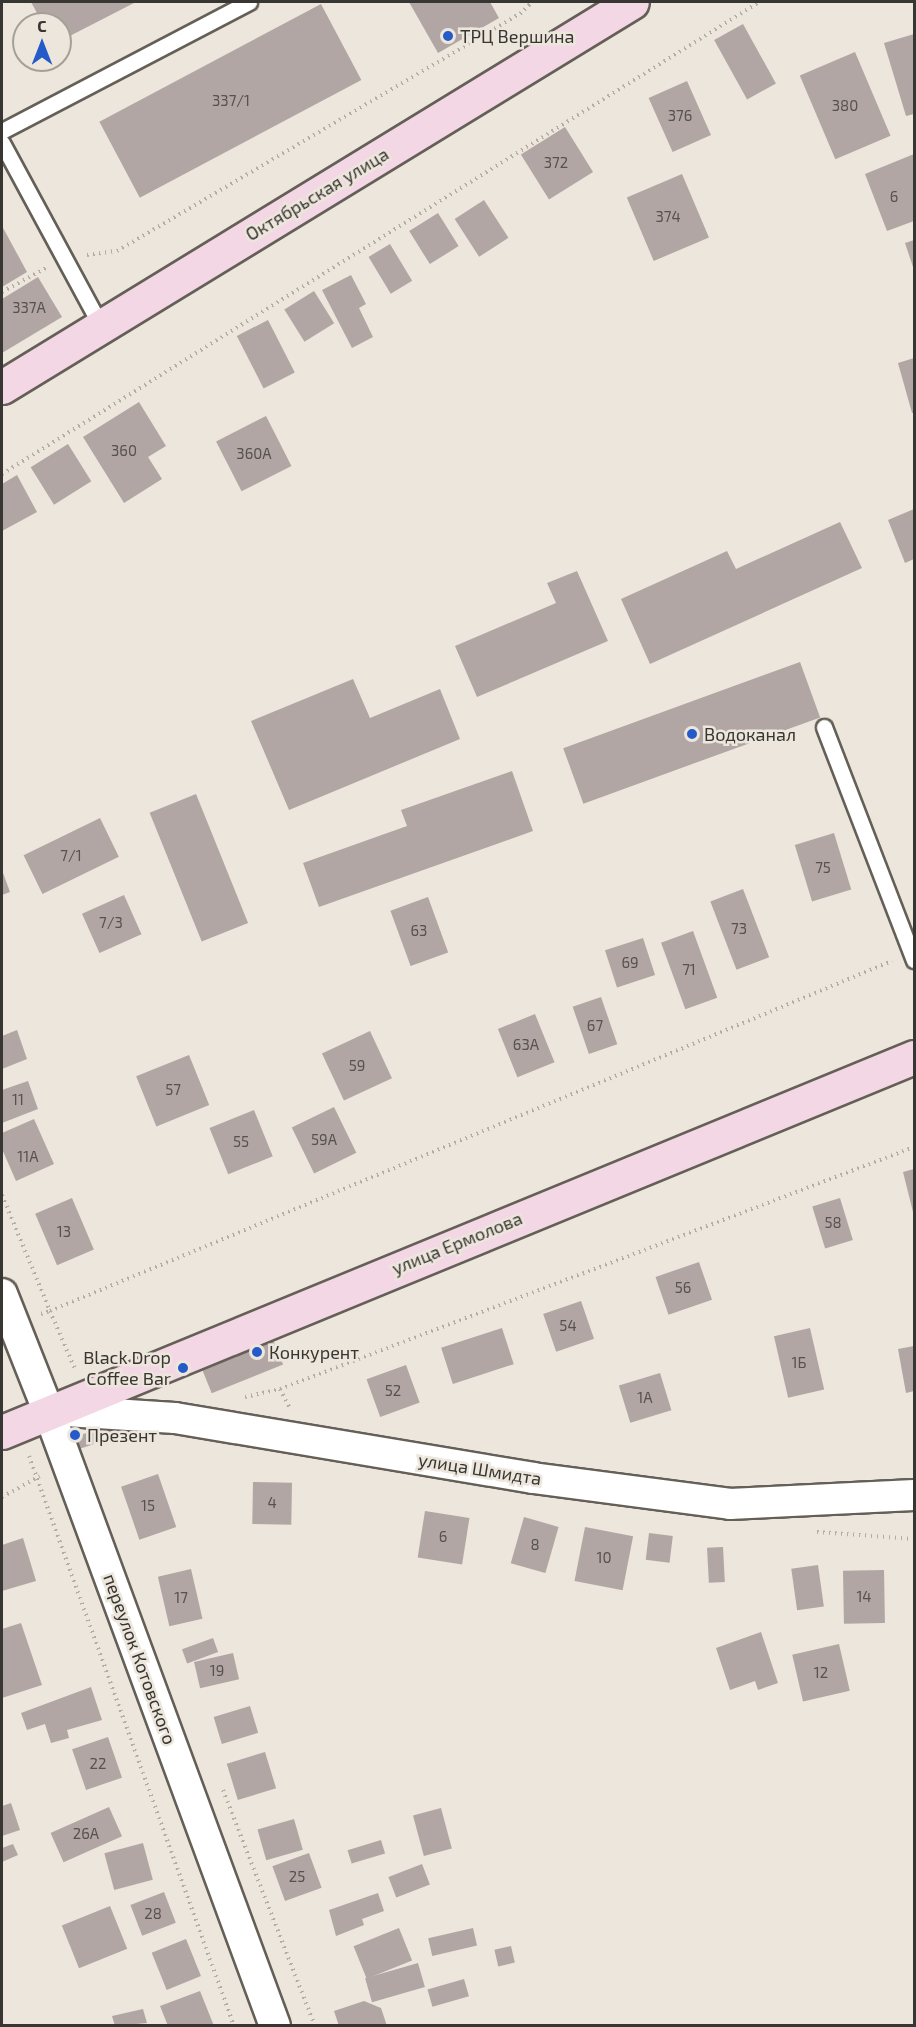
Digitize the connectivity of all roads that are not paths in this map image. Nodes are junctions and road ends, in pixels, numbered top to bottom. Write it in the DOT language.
graph roads {
  1 [pos="249,2"];
  2 [pos="618,5"];
  3 [pos="2,131"];
  4 [pos="2,143"];
  5 [pos="101,326"];
  6 [pos="2,387"];
  7 [pos="825,727"];
  8 [pos="913,956"];
  9 [pos="915,1057"];
  10 [pos="2,1294"];
  11 [pos="48,1410"];
  12 [pos="2,1432"];
  13 [pos="915,1495"];
  14 [pos="275,2025"];
  1 -- 3 [label="lane"];
  2 -- 5 [label="street, Октябрьская улица"];
  4 -- 5 [label="lane"];
  5 -- 6 [label="street, Октябрьская улица"];
  7 -- 8 [label="lane"];
  9 -- 11 [label="street, улица Ермолова"];
  10 -- 11 [label="street, переулок Котовского"];
  11 -- 12 [label="street, улица Ермолова"];
  11 -- 13 [label="street, улица Шмидта"];
  11 -- 14 [label="street, переулок Котовского"];
}
